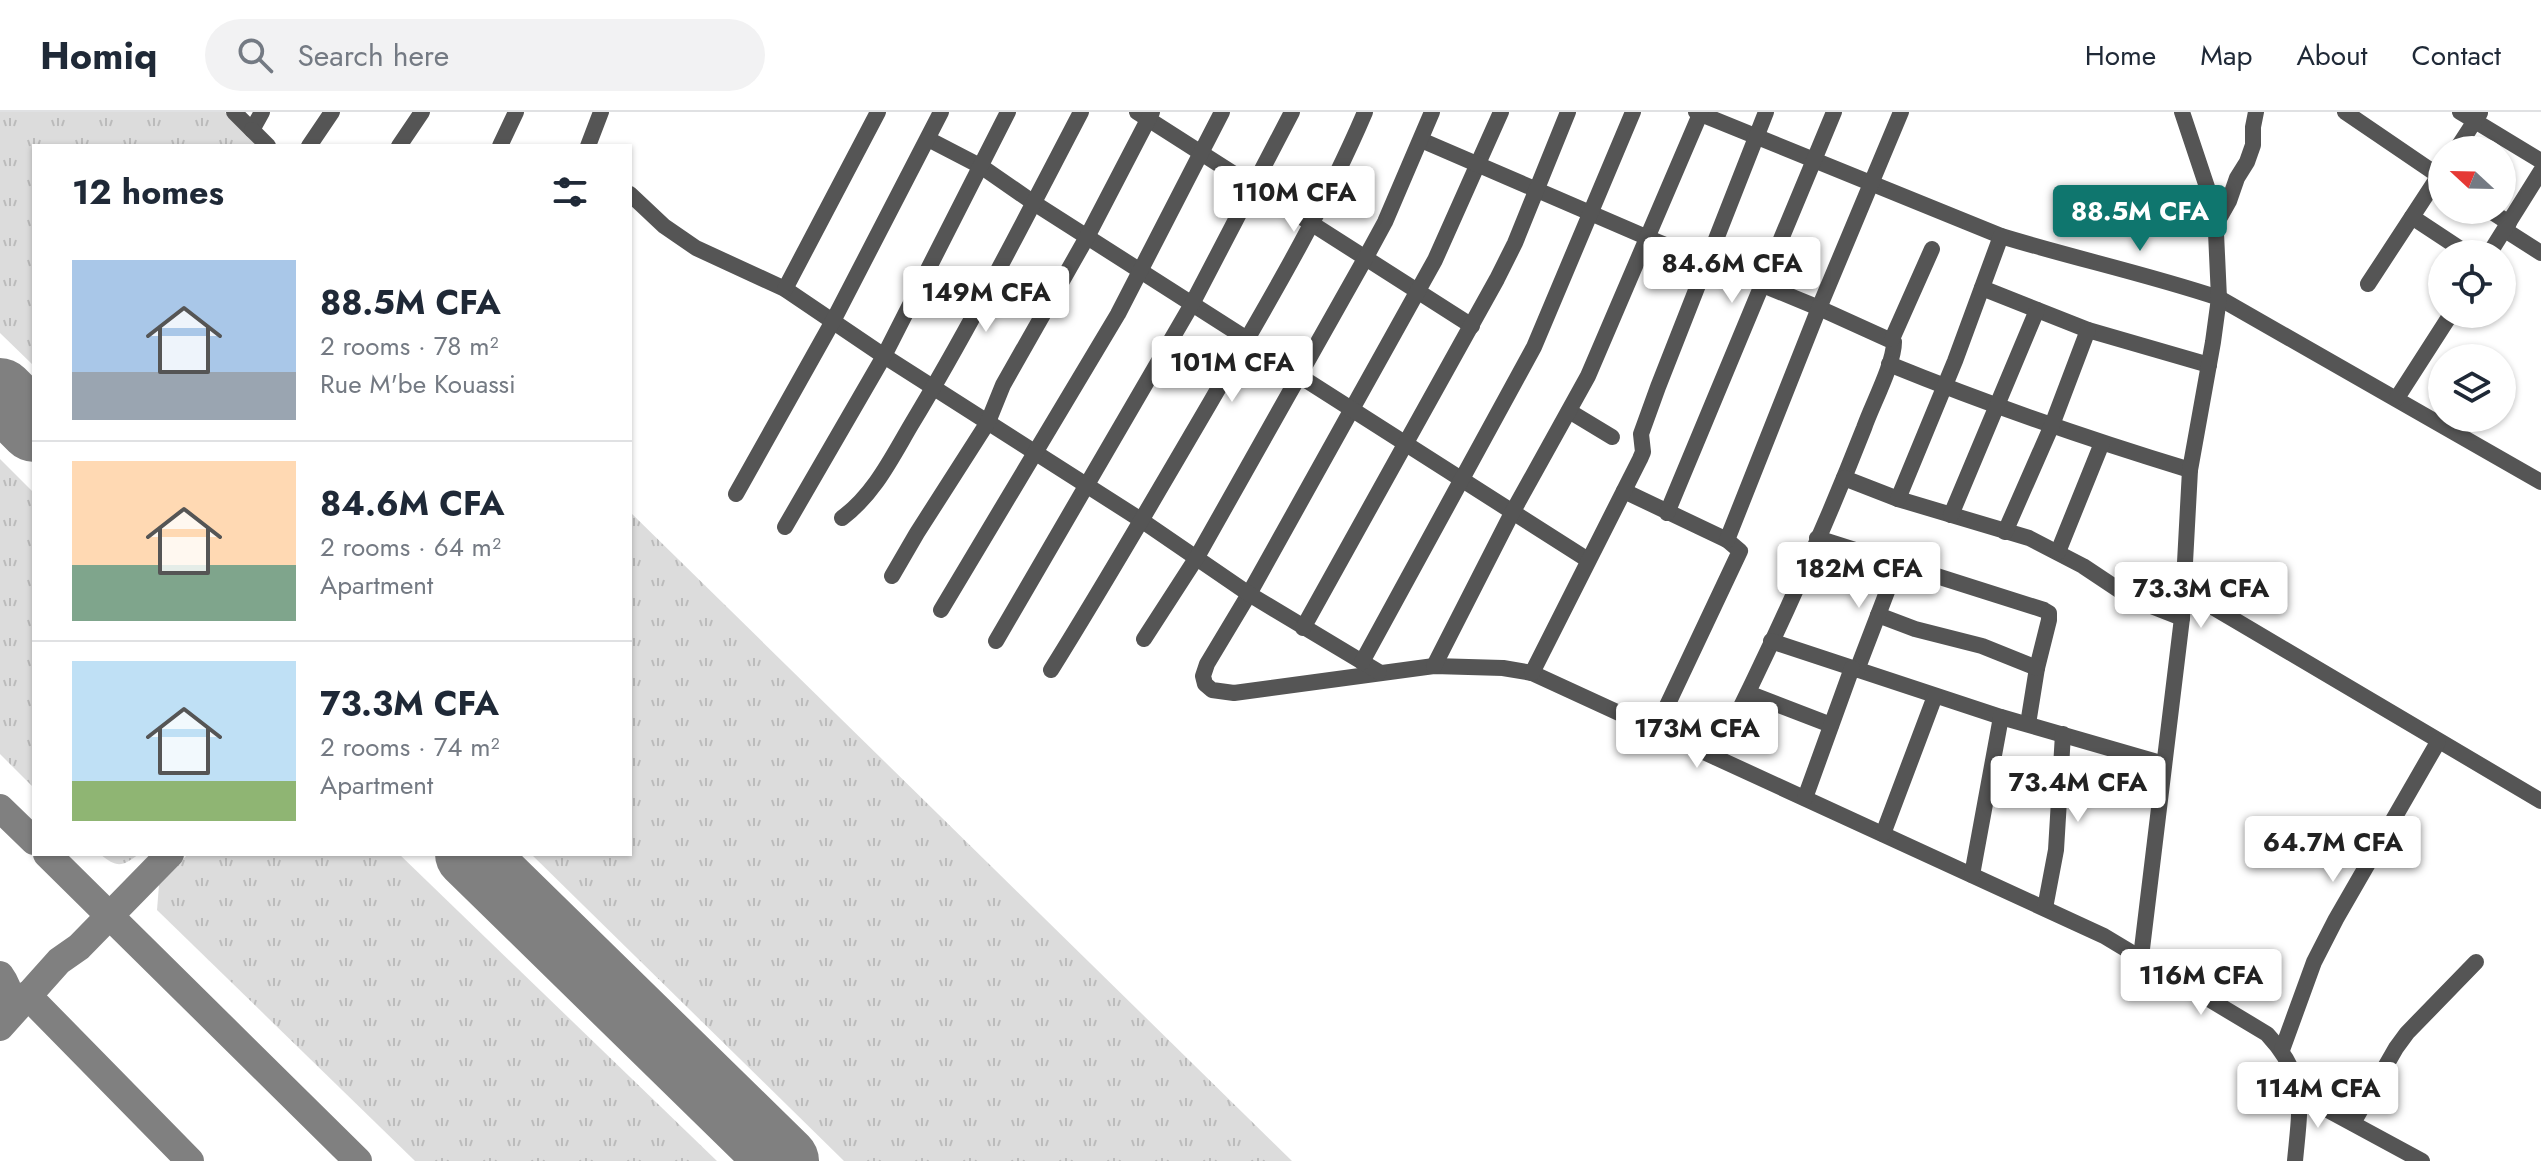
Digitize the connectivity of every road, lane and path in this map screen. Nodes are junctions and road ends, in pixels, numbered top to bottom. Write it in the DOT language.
graph roads {
  1 [pos="234,112"];
  2 [pos="262,112"];
  3 [pos="332,112"];
  4 [pos="422,112"];
  5 [pos="516,112"];
  6 [pos="601,112"];
  7 [pos="878,112"];
  8 [pos="941,112"];
  9 [pos="1008,112"];
  10 [pos="1081,112"];
  11 [pos="1222,112"];
  12 [pos="1292,112"];
  13 [pos="1365,112"];
  14 [pos="1432,112"];
  15 [pos="1501,112"];
  16 [pos="1568,112"];
  17 [pos="1633,112"];
  18 [pos="1766,112"];
  19 [pos="1834,112"];
  20 [pos="1901,112"];
  21 [pos="2182,112"];
  22 [pos="2256,112"];
  23 [pos="2345,112"];
  24 [pos="1699,113"];
  25 [pos="1145,115"];
  26 [pos="2472,115"];
  27 [pos="252,130"];
  28 [pos="2462,136"];
  29 [pos="1756,138"];
  30 [pos="928,139"];
  31 [pos="1421,140"];
  32 [pos="266,144"];
  33 [pos="310,144"];
  34 [pos="400,144"];
  35 [pos="501,144"];
  36 [pos="589,144"];
  37 [pos="1201,152"];
  38 [pos="1814,160"];
  39 [pos="2541,161"];
  40 [pos="1478,164"];
  41 [pos="2428,166"];
  42 [pos="982,167"];
  43 [pos="2541,171"];
  44 [pos="1872,183"];
  45 [pos="1255,185"];
  46 [pos="2537,189"];
  47 [pos="1535,190"];
  48 [pos="2428,194"];
  49 [pos="632,196"];
  50 [pos="1034,203"];
  51 [pos="1591,213"];
  52 [pos="2412,217"];
  53 [pos="1311,222"];
  54 [pos="2216,224"];
  55 [pos="2504,224"];
  56 [pos="2507,227"];
  57 [pos="2001,236"];
  58 [pos="1087,237"];
  59 [pos="1646,237"];
  60 [pos="2447,240"];
  61 [pos="2498,240"];
  62 [pos="1932,249"];
  63 [pos="2541,253"];
  64 [pos="1366,257"];
  65 [pos="1707,261"];
  66 [pos="1141,270"];
  67 [pos="1762,284"];
  68 [pos="2368,284"];
  69 [pos="1982,288"];
  70 [pos="785,289"];
  71 [pos="1418,290"];
  72 [pos="2219,298"];
  73 [pos="1192,304"];
  74 [pos="1819,308"];
  75 [pos="2037,310"];
  76 [pos="833,321"];
  77 [pos="1472,326"];
  78 [pos="2442,328"];
  79 [pos="2088,330"];
  80 [pos="1247,339"];
  81 [pos="1892,339"];
  82 [pos="884,356"];
  83 [pos="1889,364"];
  84 [pos="2209,365"];
  85 [pos="1298,375"];
  86 [pos="935,387"];
  87 [pos="1944,387"];
  88 [pos="2397,398"];
  89 [pos="1995,405"];
  90 [pos="1353,410"];
  91 [pos="1569,411"];
  92 [pos="988,422"];
  93 [pos="2052,425"];
  94 [pos="1612,437"];
  95 [pos="1407,443"];
  96 [pos="2102,443"];
  97 [pos="1036,453"];
  98 [pos="2190,470"];
  99 [pos="1844,478"];
  100 [pos="1461,479"];
  101 [pos="2541,482"];
  102 [pos="1087,484"];
  103 [pos="1624,491"];
  104 [pos="736,494"];
  105 [pos="1898,499"];
  106 [pos="1512,513"];
  107 [pos="1667,513"];
  108 [pos="1951,515"];
  109 [pos="842,518"];
  110 [pos="1141,520"];
  111 [pos="785,527"];
  112 [pos="2005,532"];
  113 [pos="1817,538"];
  114 [pos="1727,540"];
  115 [pos="2058,552"];
  116 [pos="1197,557"];
  117 [pos="1588,560"];
  118 [pos="1898,563"];
  119 [pos="892,576"];
  120 [pos="2184,590"];
  121 [pos="1249,594"];
  122 [pos="941,610"];
  123 [pos="1878,615"];
  124 [pos="2182,618"];
  125 [pos="1303,628"];
  126 [pos="1144,639"];
  127 [pos="996,641"];
  128 [pos="1771,641"];
  129 [pos="1362,662"];
  130 [pos="1434,666"];
  131 [pos="2037,668"];
  132 [pos="1854,669"];
  133 [pos="1051,670"];
  134 [pos="1379,672"];
  135 [pos="1532,673"];
  136 [pos="1748,693"];
  137 [pos="1935,696"];
  138 [pos="2001,717"];
  139 [pos="2028,724"];
  140 [pos="1831,725"];
  141 [pos="1656,729"];
  142 [pos="2063,734"];
  143 [pos="2438,742"];
  144 [pos="1716,757"];
  145 [pos="2164,764"];
  146 [pos="1805,798"];
  147 [pos="2541,801"];
  148 [pos="1883,834"];
  149 [pos="1972,875"];
  150 [pos="2045,908"];
  151 [pos="2141,957"];
  152 [pos="2476,962"];
  153 [pos="2282,1050"];
  154 [pos="2300,1095"];
  155 [pos="2353,1123"];
  156 [pos="2295,1161"];
  157 [pos="2422,1161"];
  1 -- 27 [label="street"];
  2 -- 27 [label="street"];
  3 -- 33 [label="street"];
  4 -- 34 [label="street"];
  5 -- 35 [label="street"];
  6 -- 36 [label="street"];
  7 -- 70 [label="street"];
  8 -- 30 [label="street"];
  9 -- 42 [label="street"];
  10 -- 50 [label="street"];
  11 -- 37 [label="street"];
  12 -- 45 [label="street"];
  13 -- 53 [label="street"];
  14 -- 31 [label="street"];
  15 -- 40 [label="street"];
  16 -- 47 [label="street"];
  17 -- 51 [label="street"];
  18 -- 29 [label="street"];
  19 -- 38 [label="street"];
  20 -- 44 [label="street"];
  21 -- 54 [label="street"];
  22 -- 54 [label="street"];
  23 -- 41 [label="street"];
  24 -- 29 [label="street"];
  24 -- 59 [label="street"];
  25 -- 37 [label="street"];
  25 -- 58 [label="street"];
  26 -- 28 [label="street"];
  26 -- 39 [label="street"];
  27 -- 32 [label="street"];
  29 -- 38 [label="street"];
  29 -- 65 [label="street"];
  30 -- 42 [label="street"];
  30 -- 76 [label="street"];
  31 -- 40 [label="street"];
  31 -- 64 [label="street"];
  37 -- 45 [label="street"];
  37 -- 66 [label="street"];
  38 -- 44 [label="street"];
  38 -- 67 [label="street"];
  40 -- 47 [label="street"];
  40 -- 71 [label="street"];
  42 -- 50 [label="street"];
  42 -- 82 [label="street"];
  43 -- 46 [label="street"];
  44 -- 57 [label="street"];
  44 -- 74 [label="street"];
  45 -- 53 [label="street"];
  45 -- 73 [label="street"];
  46 -- 56 [label="street"];
  47 -- 51 [label="street"];
  47 -- 77 [label="street"];
  48 -- 52 [label="street"];
  49 -- 70 [label="street"];
  50 -- 58 [label="street"];
  50 -- 86 [label="street"];
  51 -- 59 [label="street"];
  51 -- 100 [label="street"];
  52 -- 60 [label="street"];
  52 -- 68 [label="street"];
  53 -- 64 [label="street"];
  53 -- 80 [label="street"];
  54 -- 72 [label="street"];
  55 -- 56 [label="street"];
  56 -- 61 [label="street"];
  56 -- 63 [label="street"];
  57 -- 69 [label="street"];
  57 -- 72 [label="street"];
  58 -- 66 [label="street"];
  58 -- 92 [label="street"];
  59 -- 65 [label="street"];
  59 -- 91 [label="street"];
  62 -- 81 [label="street"];
  64 -- 71 [label="street"];
  64 -- 85 [label="street"];
  65 -- 67 [label="street"];
  65 -- 103 [label="street"];
  66 -- 73 [label="street"];
  66 -- 97 [label="street"];
  67 -- 74 [label="street"];
  67 -- 107 [label="street"];
  69 -- 75 [label="street"];
  69 -- 87 [label="street"];
  70 -- 76 [label="street"];
  71 -- 77 [label="street"];
  71 -- 90 [label="street"];
  72 -- 84 [label="street"];
  72 -- 88 [label="street"];
  73 -- 80 [label="street"];
  73 -- 102 [label="street"];
  74 -- 81 [label="street"];
  74 -- 114 [label="street"];
  75 -- 79 [label="street"];
  75 -- 89 [label="street"];
  76 -- 82 [label="street"];
  76 -- 104 [label="street"];
  77 -- 95 [label="street"];
  78 -- 88 [label="street"];
  79 -- 84 [label="street"];
  79 -- 93 [label="street"];
  80 -- 85 [label="street"];
  80 -- 110 [label="street"];
  81 -- 83 [label="street"];
  82 -- 86 [label="street"];
  82 -- 111 [label="street"];
  83 -- 87 [label="street"];
  83 -- 99 [label="street"];
  84 -- 98 [label="street"];
  85 -- 90 [label="street"];
  85 -- 116 [label="street"];
  86 -- 92 [label="street"];
  86 -- 109 [label="street"];
  87 -- 89 [label="street"];
  87 -- 105 [label="street"];
  88 -- 101 [label="street"];
  89 -- 93 [label="street"];
  89 -- 108 [label="street"];
  90 -- 95 [label="street"];
  90 -- 121 [label="street"];
  91 -- 94 [label="street"];
  91 -- 106 [label="street"];
  92 -- 97 [label="street"];
  92 -- 119 [label="street"];
  93 -- 96 [label="street"];
  93 -- 112 [label="street"];
  95 -- 100 [label="street"];
  95 -- 125 [label="street"];
  96 -- 98 [label="street"];
  96 -- 115 [label="street"];
  97 -- 102 [label="street"];
  97 -- 122 [label="street"];
  98 -- 120 [label="street"];
  99 -- 105 [label="street"];
  99 -- 113 [label="street"];
  100 -- 106 [label="street"];
  100 -- 129 [label="street"];
  102 -- 110 [label="street"];
  102 -- 127 [label="street"];
  103 -- 107 [label="street"];
  103 -- 117 [label="street"];
  105 -- 108 [label="street"];
  106 -- 117 [label="street"];
  106 -- 130 [label="street"];
  107 -- 114 [label="street"];
  108 -- 112 [label="street"];
  110 -- 116 [label="street"];
  110 -- 133 [label="street"];
  112 -- 115 [label="street"];
  113 -- 118 [label="street"];
  113 -- 128 [label="street"];
  114 -- 141 [label="street"];
  115 -- 124 [label="street"];
  116 -- 121 [label="street"];
  116 -- 126 [label="street"];
  117 -- 135 [label="street"];
  118 -- 123 [label="street"];
  118 -- 131 [label="street"];
  120 -- 124 [label="street"];
  120 -- 143 [label="street"];
  121 -- 125 [label="street"];
  121 -- 134 [label="street"];
  123 -- 131 [label="street"];
  123 -- 132 [label="street"];
  124 -- 145 [label="street"];
  125 -- 129 [label="street"];
  128 -- 132 [label="street"];
  128 -- 136 [label="street"];
  129 -- 134 [label="street"];
  130 -- 134 [label="street"];
  130 -- 135 [label="street"];
  131 -- 139 [label="street"];
  132 -- 137 [label="street"];
  132 -- 140 [label="street"];
  135 -- 141 [label="street"];
  136 -- 140 [label="street"];
  136 -- 144 [label="street"];
  137 -- 138 [label="street"];
  137 -- 148 [label="street"];
  138 -- 139 [label="street"];
  138 -- 149 [label="street"];
  139 -- 142 [label="street"];
  140 -- 146 [label="street"];
  141 -- 144 [label="street"];
  142 -- 145 [label="street"];
  142 -- 150 [label="street"];
  143 -- 147 [label="street"];
  143 -- 153 [label="street"];
  144 -- 146 [label="street"];
  145 -- 151 [label="street"];
  146 -- 148 [label="street"];
  148 -- 149 [label="street"];
  149 -- 150 [label="street"];
  150 -- 151 [label="street"];
  151 -- 153 [label="street"];
  152 -- 155 [label="street"];
  153 -- 154 [label="street"];
  154 -- 155 [label="street"];
  154 -- 156 [label="street"];
  155 -- 157 [label="street"];
}
